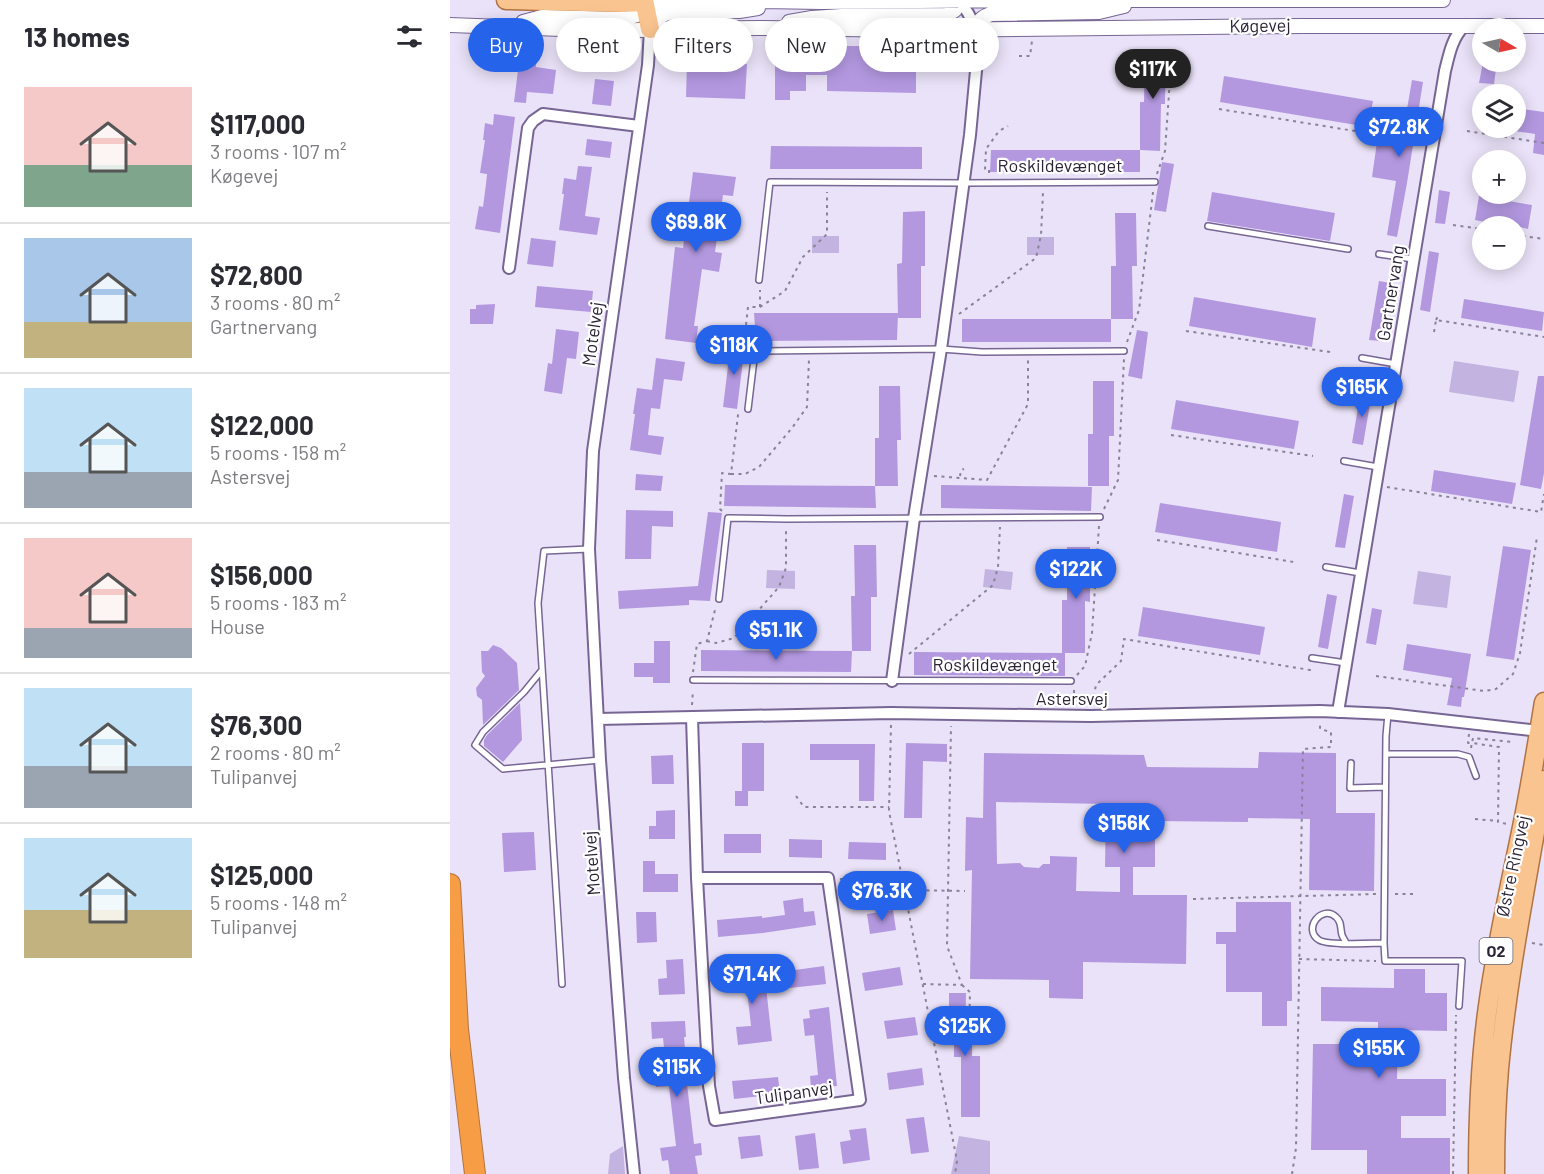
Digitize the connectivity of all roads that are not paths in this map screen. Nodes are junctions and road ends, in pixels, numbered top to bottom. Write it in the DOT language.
graph roads {
  1 [pos="506,0"];
  2 [pos="959,0"];
  3 [pos="1443,0"];
  4 [pos="663,1"];
  5 [pos="1151,1"];
  6 [pos="790,2"];
  7 [pos="646,11"];
  8 [pos="970,18"];
  9 [pos="982,18"];
  10 [pos="455,25"];
  11 [pos="1464,26"];
  12 [pos="1544,26"];
  13 [pos="760,28"];
  14 [pos="859,29"];
  15 [pos="999,29"];
  16 [pos="976,72"];
  17 [pos="639,126"];
  18 [pos="1155,182"];
  19 [pos="964,183"];
  20 [pos="1208,226"];
  21 [pos="1348,249"];
  22 [pos="1379,254"];
  23 [pos="1413,259"];
  24 [pos="509,268"];
  25 [pos="759,280"];
  26 [pos="941,350"];
  27 [pos="1124,351"];
  28 [pos="1362,358"];
  29 [pos="1396,364"];
  30 [pos="748,409"];
  31 [pos="1344,461"];
  32 [pos="1379,467"];
  33 [pos="1100,517"];
  34 [pos="914,518"];
  35 [pos="589,549"];
  36 [pos="1326,567"];
  37 [pos="1361,573"];
  38 [pos="719,598"];
  39 [pos="1312,658"];
  40 [pos="1346,663"];
  41 [pos="542,670"];
  42 [pos="693,680"];
  43 [pos="892,681"];
  44 [pos="1071,681"];
  45 [pos="1544,702"];
  46 [pos="1338,712"];
  47 [pos="1388,714"];
  48 [pos="692,717"];
  49 [pos="598,719"];
  50 [pos="1541,733"];
  51 [pos="1386,754"];
  52 [pos="600,760"];
  53 [pos="1351,763"];
  54 [pos="548,764"];
  55 [pos="1476,776"];
  56 [pos="1544,780"];
  57 [pos="1385,787"];
  58 [pos="697,878"];
  59 [pos="450,884"];
  60 [pos="1346,943"];
  61 [pos="1384,943"];
  62 [pos="561,984"];
  63 [pos="1459,1006"];
  64 [pos="475,1174"];
  65 [pos="634,1174"];
  66 [pos="1478,1174"];
  67 [pos="1495,1174"];
  1 -- 7 [label="main road, Køgevej"];
  2 -- 5 [label="street, Køgevej"];
  2 -- 6 [label="street, Køgevej"];
  2 -- 8 [label="street"];
  2 -- 13 [label="street"];
  3 -- 5 [label="street, Køgevej"];
  4 -- 6 [label="street, Køgevej"];
  4 -- 7 [label="street, Køgevej"];
  4 -- 7 [label="street"];
  5 -- 9 [label="street"];
  6 -- 7 [label="street"];
  7 -- 10 [label="street"];
  7 -- 13 [label="street, Køgevej"];
  7 -- 17 [label="street, Motelvej"];
  11 -- 12 [label="street, Køgevej"];
  11 -- 15 [label="street, Køgevej"];
  11 -- 23 [label="street, Gartnervang"];
  13 -- 14 [label="street, Køgevej"];
  16 -- 19 [label="street"];
  17 -- 24 [label="street"];
  17 -- 35 [label="street, Motelvej"];
  18 -- 19 [label="lane, Roskildevænget"];
  19 -- 25 [label="lane, Roskildevænget"];
  19 -- 26 [label="street"];
  20 -- 21 [label="lane"];
  22 -- 23 [label="lane"];
  23 -- 29 [label="street, Gartnervang"];
  26 -- 27 [label="lane"];
  26 -- 30 [label="lane"];
  26 -- 34 [label="street"];
  28 -- 29 [label="lane"];
  29 -- 32 [label="street, Gartnervang"];
  31 -- 32 [label="lane"];
  32 -- 37 [label="street, Gartnervang"];
  33 -- 34 [label="lane"];
  34 -- 38 [label="lane"];
  34 -- 43 [label="street"];
  35 -- 41 [label="lane"];
  35 -- 49 [label="street, Motelvej"];
  36 -- 37 [label="lane"];
  37 -- 40 [label="street, Gartnervang"];
  39 -- 40 [label="lane"];
  40 -- 46 [label="street, Gartnervang"];
  41 -- 54 [label="lane"];
  41 -- 54 [label="lane"];
  42 -- 43 [label="lane, Roskildevænget"];
  43 -- 44 [label="lane, Roskildevænget"];
  45 -- 50 [label="main road, Østre Ringvej / O2"];
  46 -- 47 [label="street, Astersvej"];
  46 -- 48 [label="street, Astersvej"];
  47 -- 50 [label="street, Astersvej"];
  47 -- 51 [label="lane"];
  48 -- 49 [label="street, Astersvej"];
  48 -- 58 [label="street, Tulipanvej"];
  49 -- 52 [label="street, Motelvej"];
  50 -- 66 [label="main road, Østre Ringvej / O2"];
  51 -- 55 [label="lane"];
  51 -- 57 [label="lane"];
  52 -- 54 [label="lane"];
  52 -- 65 [label="street, Motelvej"];
  53 -- 57 [label="lane"];
  54 -- 62 [label="lane"];
  56 -- 67 [label="main road, Østre Ringvej / O2"];
  57 -- 61 [label="lane"];
  58 -- 58 [label="street, Tulipanvej"];
  59 -- 64 [label="highway"];
  60 -- 60 [label="lane"];
  60 -- 61 [label="lane"];
  61 -- 63 [label="lane"];
}
